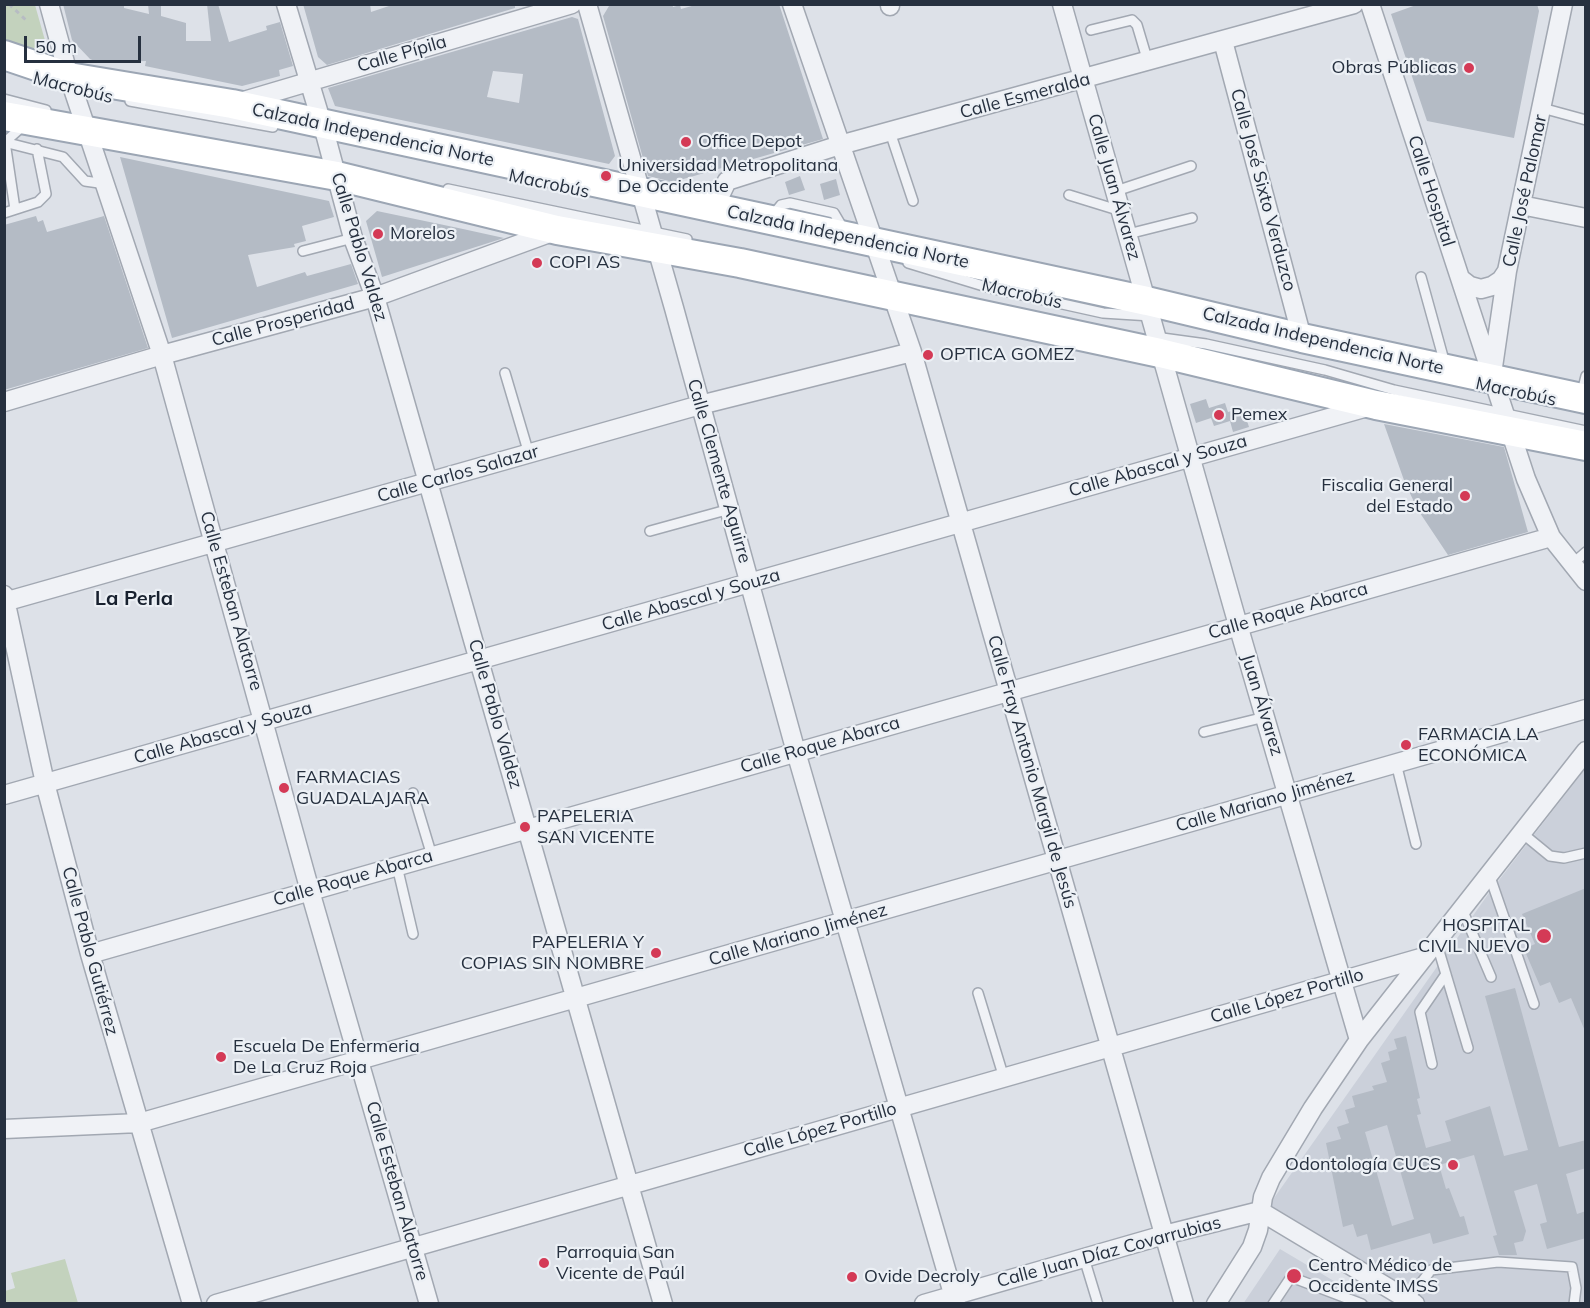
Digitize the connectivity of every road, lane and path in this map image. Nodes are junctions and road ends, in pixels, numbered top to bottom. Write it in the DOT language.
graph roads {
  1 [pos="9,4"];
  2 [pos="49,4"];
  3 [pos="285,4"];
  4 [pos="572,4"];
  5 [pos="587,4"];
  6 [pos="792,4"];
  7 [pos="1062,4"];
  8 [pos="1354,4"];
  9 [pos="1370,4"];
  10 [pos="1563,4"];
  11 [pos="28,22"];
  12 [pos="1091,30"];
  13 [pos="1223,41"];
  14 [pos="4,55"];
  15 [pos="1148,63"];
  16 [pos="309,81"];
  17 [pos="1083,81"];
  18 [pos="72,87"];
  19 [pos="4,99"];
  20 [pos="120,100"];
  21 [pos="232,104"];
  22 [pos="1542,108"];
  23 [pos="60,114"];
  24 [pos="17,119"];
  25 [pos="1586,120"];
  26 [pos="82,124"];
  27 [pos="280,128"];
  28 [pos="890,132"];
  29 [pos="325,134"];
  30 [pos="5,142"];
  31 [pos="840,145"];
  32 [pos="37,149"];
  33 [pos="1191,166"];
  34 [pos="342,170"];
  35 [pos="106,184"];
  36 [pos="436,186"];
  37 [pos="1116,191"];
  38 [pos="1069,195"];
  39 [pos="913,201"];
  40 [pos="643,202"];
  41 [pos="1521,205"];
  42 [pos="714,208"];
  43 [pos="15,209"];
  44 [pos="1122,211"];
  45 [pos="4,213"];
  46 [pos="1192,218"];
  47 [pos="1586,218"];
  48 [pos="557,230"];
  49 [pos="1128,234"];
  50 [pos="353,238"];
  51 [pos="655,239"];
  52 [pos="698,242"];
  53 [pos="871,249"];
  54 [pos="303,251"];
  55 [pos="900,261"];
  56 [pos="1507,271"];
  57 [pos="1421,277"];
  58 [pos="1461,279"];
  59 [pos="891,287"];
  60 [pos="375,297"];
  61 [pos="953,298"];
  62 [pos="1153,312"];
  63 [pos="1186,322"];
  64 [pos="1101,330"];
  65 [pos="1302,338"];
  66 [pos="1153,342"];
  67 [pos="912,352"];
  68 [pos="162,355"];
  69 [pos="1446,369"];
  70 [pos="505,373"];
  71 [pos="1493,383"];
  72 [pos="1584,395"];
  73 [pos="4,402"];
  74 [pos="700,405"];
  75 [pos="1376,405"];
  76 [pos="1506,422"];
  77 [pos="1586,431"];
  78 [pos="1586,446"];
  79 [pos="529,454"];
  80 [pos="1190,456"];
  81 [pos="428,483"];
  82 [pos="730,509"];
  83 [pos="960,523"];
  84 [pos="650,531"];
  85 [pos="1551,537"];
  86 [pos="215,543"];
  87 [pos="1586,552"];
  88 [pos="1571,565"];
  89 [pos="1586,581"];
  90 [pos="751,583"];
  91 [pos="5,599"];
  92 [pos="1238,625"];
  93 [pos="479,660"];
  94 [pos="1009,691"];
  95 [pos="1586,709"];
  96 [pos="1265,717"];
  97 [pos="265,721"];
  98 [pos="1204,732"];
  99 [pos="1586,751"];
  100 [pos="796,752"];
  101 [pos="1396,763"];
  102 [pos="45,783"];
  103 [pos="413,793"];
  104 [pos="1288,794"];
  105 [pos="4,795"];
  106 [pos="528,828"];
  107 [pos="1521,833"];
  108 [pos="1416,844"];
  109 [pos="1586,853"];
  110 [pos="432,856"];
  111 [pos="1057,860"];
  112 [pos="397,866"];
  113 [pos="1489,874"];
  114 [pos="310,891"];
  115 [pos="1462,909"];
  116 [pos="847,921"];
  117 [pos="414,934"];
  118 [pos="1436,941"];
  119 [pos="90,954"];
  120 [pos="1424,957"];
  121 [pos="1446,974"];
  122 [pos="1491,976"];
  123 [pos="1342,980"];
  124 [pos="978,993"];
  125 [pos="576,998"];
  126 [pos="1534,1004"];
  127 [pos="1359,1040"];
  128 [pos="1111,1047"];
  129 [pos="1468,1048"];
  130 [pos="360,1060"];
  131 [pos="1432,1064"];
  132 [pos="1004,1078"];
  133 [pos="900,1107"];
  134 [pos="139,1123"];
  135 [pos="4,1129"];
  136 [pos="629,1185"];
  137 [pos="1260,1211"];
  138 [pos="1164,1235"];
  139 [pos="413,1247"];
  140 [pos="1084,1258"];
  141 [pos="1581,1289"];
  142 [pos="954,1299"];
  143 [pos="1412,1302"];
  144 [pos="192,1304"];
  145 [pos="216,1304"];
  146 [pos="429,1304"];
  147 [pos="663,1304"];
  148 [pos="924,1304"];
  149 [pos="1098,1304"];
  150 [pos="1184,1304"];
  151 [pos="1216,1304"];
  152 [pos="1273,1304"];
  153 [pos="1362,1304"];
  154 [pos="1574,1304"];
  1 -- 11 [label="path"];
  2 -- 18 [label="street, Calle Esteban Alatorre"];
  3 -- 16 [label="street, Calle Pablo Valdez"];
  4 -- 16 [label="street, Calle Pípila"];
  5 -- 40 [label="street, Calle Clemente Aguirre"];
  6 -- 31 [label="street, Calle Fray Antonio Margil de Jesús"];
  7 -- 17 [label="street, Calle Juan Álvarez"];
  8 -- 13 [label="street, Calle Esmeralda"];
  9 -- 58 [label="street, Calle Hospital"];
  10 -- 22 [label="street, Calle José Palomar"];
  12 -- 15 [label="lane"];
  13 -- 15 [label="street, Calle Esmeralda"];
  13 -- 65 [label="street, Calle José Sixto Verduzco"];
  14 -- 18 [label="main road, Calzada Independencia Norte"];
  15 -- 17 [label="street, Calle Esmeralda"];
  16 -- 21 [label="street, Calle Pípila"];
  16 -- 29 [label="street, Calle Pablo Valdez"];
  17 -- 28 [label="street, Calle Esmeralda"];
  17 -- 37 [label="street, Calle Juan Álvarez"];
  18 -- 21 [label="main road, Calzada Independencia Norte"];
  18 -- 26 [label="street, Calle Esteban Alatorre"];
  19 -- 23 [label="lane, Macrobús"];
  20 -- 27 [label="lane, Macrobús"];
  21 -- 29 [label="main road, Calzada Independencia Norte"];
  22 -- 25 [label="lane"];
  22 -- 41 [label="street, Calle José Palomar"];
  24 -- 26 [label="main road"];
  24 -- 30 [label="lane"];
  26 -- 34 [label="main road"];
  26 -- 35 [label="street, Calle Esteban Alatorre"];
  28 -- 31 [label="street, Calle Esmeralda"];
  28 -- 39 [label="lane"];
  29 -- 34 [label="street, Calle Pablo Valdez"];
  29 -- 40 [label="main road, Calzada Independencia Norte"];
  30 -- 32 [label="lane"];
  30 -- 43 [label="lane"];
  31 -- 42 [label="street, Calle Esmeralda"];
  31 -- 53 [label="street, Calle Fray Antonio Margil de Jesús"];
  32 -- 35 [label="lane"];
  32 -- 43 [label="lane"];
  33 -- 37 [label="lane"];
  34 -- 48 [label="main road"];
  34 -- 50 [label="street, Calle Pablo Valdez"];
  35 -- 68 [label="street, Calle Esteban Alatorre"];
  36 -- 51 [label="lane, Macrobús"];
  37 -- 44 [label="street, Calle Juan Álvarez"];
  38 -- 44 [label="lane"];
  40 -- 42 [label="main road, Calzada Independencia Norte"];
  40 -- 51 [label="street, Calle Clemente Aguirre"];
  41 -- 47 [label="street"];
  41 -- 56 [label="street, Calle José Palomar"];
  42 -- 53 [label="main road, Calzada Independencia Norte"];
  43 -- 45 [label="lane"];
  44 -- 49 [label="street, Calle Juan Álvarez"];
  46 -- 49 [label="lane"];
  48 -- 51 [label="main road"];
  48 -- 60 [label="street, Calle Prosperidad"];
  49 -- 62 [label="street, Calle Juan Álvarez"];
  50 -- 54 [label="lane"];
  50 -- 60 [label="street, Calle Pablo Valdez"];
  51 -- 52 [label="lane, Macrobús"];
  51 -- 59 [label="main road"];
  51 -- 74 [label="street, Calle Clemente Aguirre"];
  53 -- 59 [label="street, Calle Fray Antonio Margil de Jesús"];
  53 -- 62 [label="main road, Calzada Independencia Norte"];
  55 -- 62 [label="lane, Macrobús"];
  56 -- 58 [label="street"];
  56 -- 71 [label="street, Calle José Palomar"];
  57 -- 69 [label="lane"];
  58 -- 71 [label="street, Calle Hospital"];
  59 -- 66 [label="main road"];
  59 -- 67 [label="street, Calle Fray Antonio Margil de Jesús"];
  60 -- 68 [label="street, Calle Prosperidad"];
  60 -- 81 [label="street, Calle Pablo Valdez"];
  61 -- 64 [label="lane, Macrobús"];
  62 -- 65 [label="main road, Calzada Independencia Norte"];
  62 -- 66 [label="street, Juan Álvarez"];
  63 -- 71 [label="lane, Macrobús"];
  65 -- 69 [label="main road, Calzada Independencia Norte"];
  66 -- 75 [label="main road"];
  66 -- 76 [label="lane, Macrobús"];
  66 -- 80 [label="street, Juan Álvarez"];
  67 -- 74 [label="street, Calle Carlos Salazar"];
  67 -- 83 [label="street, Calle Fray Antonio Margil de Jesús"];
  68 -- 73 [label="street, Calle Prosperidad"];
  68 -- 86 [label="street, Calle Esteban Alatorre"];
  69 -- 71 [label="main road, Calzada Independencia Norte"];
  70 -- 79 [label="lane"];
  71 -- 72 [label="main road, Calzada Independencia Norte"];
  71 -- 76 [label="street, Calle Hospital"];
  74 -- 79 [label="street, Calle Carlos Salazar"];
  74 -- 82 [label="street, Calle Clemente Aguirre"];
  75 -- 76 [label="main road"];
  75 -- 80 [label="street, Calle Abascal y Souza"];
  76 -- 77 [label="lane, Macrobús"];
  76 -- 78 [label="main road"];
  76 -- 85 [label="street, Calle Hospital"];
  79 -- 81 [label="street, Calle Carlos Salazar"];
  80 -- 83 [label="street, Calle Abascal y Souza"];
  80 -- 92 [label="street, Juan Álvarez"];
  81 -- 86 [label="street, Calle Carlos Salazar"];
  81 -- 93 [label="street, Calle Pablo Valdez"];
  82 -- 84 [label="lane"];
  82 -- 90 [label="street, Calle Clemente Aguirre"];
  83 -- 90 [label="street, Calle Abascal y Souza"];
  83 -- 94 [label="street, Calle Fray Antonio Margil de Jesús"];
  85 -- 88 [label="street, Calle Hospital"];
  85 -- 92 [label="street, Calle Roque Abarca"];
  86 -- 91 [label="street, Calle Carlos Salazar"];
  86 -- 97 [label="street, Calle Esteban Alatorre"];
  87 -- 88 [label="lane"];
  88 -- 89 [label="street, Calle Hospital"];
  90 -- 93 [label="street, Calle Abascal y Souza"];
  90 -- 100 [label="street, Calle Clemente Aguirre"];
  91 -- 102 [label="street, Calle Pablo Gutiérrez"];
  92 -- 94 [label="street, Calle Roque Abarca"];
  92 -- 96 [label="street, Juan Álvarez"];
  93 -- 97 [label="street, Calle Abascal y Souza"];
  93 -- 106 [label="street, Calle Pablo Valdez"];
  94 -- 100 [label="street, Calle Roque Abarca"];
  94 -- 111 [label="street, Calle Fray Antonio Margil de Jesús"];
  95 -- 101 [label="street, Calle Mariano Jiménez"];
  96 -- 98 [label="lane"];
  96 -- 104 [label="street, Juan Álvarez"];
  97 -- 102 [label="street, Calle Abascal y Souza"];
  97 -- 114 [label="street, Calle Esteban Alatorre"];
  99 -- 107 [label="street"];
  100 -- 106 [label="street, Calle Roque Abarca"];
  100 -- 116 [label="street, Calle Clemente Aguirre"];
  101 -- 104 [label="street, Calle Mariano Jiménez"];
  101 -- 108 [label="lane"];
  102 -- 105 [label="street, Calle Abascal y Souza"];
  102 -- 119 [label="street, Calle Pablo Gutiérrez"];
  103 -- 110 [label="lane"];
  104 -- 111 [label="street, Calle Mariano Jiménez"];
  104 -- 123 [label="street, Juan Álvarez"];
  106 -- 110 [label="street, Calle Roque Abarca"];
  106 -- 125 [label="street, Calle Pablo Valdez"];
  107 -- 109 [label="lane"];
  107 -- 113 [label="street"];
  110 -- 112 [label="street, Calle Roque Abarca"];
  111 -- 116 [label="street, Calle Mariano Jiménez"];
  111 -- 128 [label="street, Calle Fray Antonio Margil de Jesús"];
  112 -- 114 [label="street, Calle Roque Abarca"];
  112 -- 117 [label="lane"];
  113 -- 115 [label="street"];
  113 -- 126 [label="lane"];
  114 -- 119 [label="street, Calle Roque Abarca"];
  114 -- 130 [label="street, Calle Esteban Alatorre"];
  115 -- 118 [label="street"];
  115 -- 122 [label="lane"];
  116 -- 125 [label="street, Calle Mariano Jiménez"];
  116 -- 133 [label="street, Calle Clemente Aguirre"];
  118 -- 120 [label="street"];
  118 -- 121 [label="lane"];
  119 -- 134 [label="street, Calle Pablo Gutiérrez"];
  120 -- 123 [label="street, Calle López Portillo"];
  120 -- 127 [label="street"];
  121 -- 129 [label="lane"];
  121 -- 131 [label="lane"];
  123 -- 127 [label="street, Juan Álvarez"];
  123 -- 128 [label="street, Calle López Portillo"];
  124 -- 132 [label="lane"];
  125 -- 130 [label="street, Calle Mariano Jiménez"];
  125 -- 136 [label="street, Calle Pablo Valdez"];
  127 -- 137 [label="street"];
  128 -- 132 [label="street, Calle López Portillo"];
  128 -- 138 [label="street, Calle Fray Antonio Margil de Jesús"];
  130 -- 134 [label="street, Calle Mariano Jiménez"];
  130 -- 139 [label="street, Calle Esteban Alatorre"];
  132 -- 133 [label="street, Calle López Portillo"];
  133 -- 136 [label="street, Calle López Portillo"];
  133 -- 142 [label="street, Calle Clemente Aguirre"];
  134 -- 135 [label="street, Calle Mariano Jiménez"];
  134 -- 144 [label="street, Calle Pablo Gutiérrez"];
  136 -- 139 [label="street, Calle López Portillo"];
  136 -- 147 [label="street, Calle Pablo Valdez"];
  137 -- 138 [label="street, Calle Juan Díaz Covarrubias"];
  137 -- 143 [label="street"];
  137 -- 151 [label="street"];
  138 -- 140 [label="street, Calle Juan Díaz Covarrubias"];
  138 -- 150 [label="street, Calle Fray Antonio Margil de Jesús"];
  139 -- 145 [label="street, Calle López Portillo"];
  139 -- 146 [label="street, Calle Esteban Alatorre"];
  140 -- 142 [label="street, Calle Juan Díaz Covarrubias"];
  140 -- 149 [label="lane"];
  141 -- 143 [label="lane"];
  141 -- 154 [label="lane"];
  142 -- 148 [label="street, Calle Juan Díaz Covarrubias"];
  152 -- 153 [label="lane"];
}
